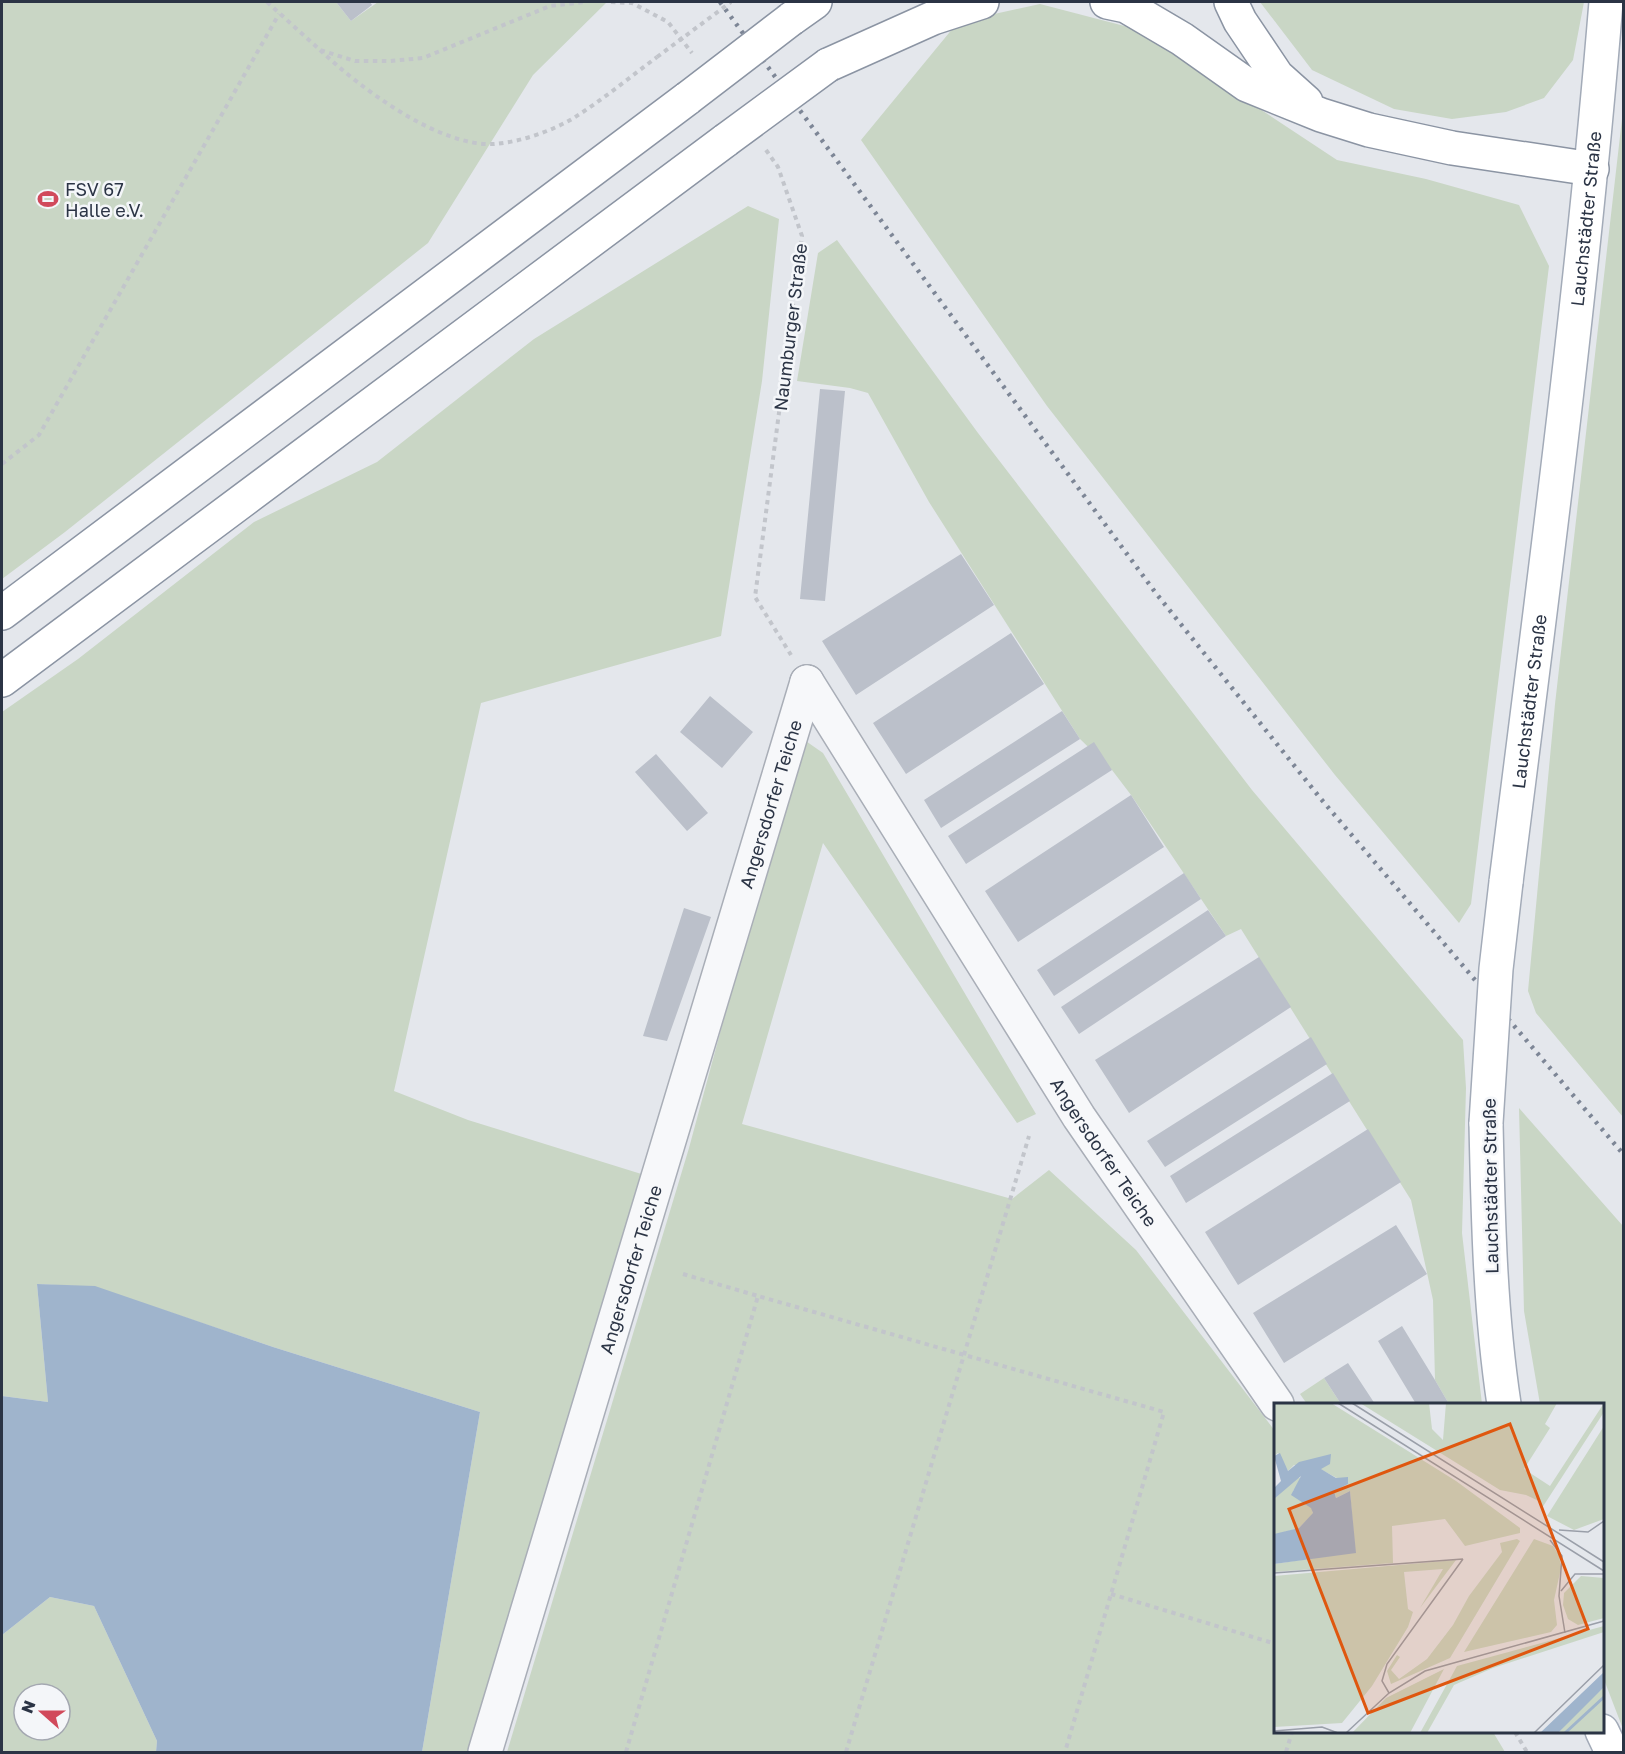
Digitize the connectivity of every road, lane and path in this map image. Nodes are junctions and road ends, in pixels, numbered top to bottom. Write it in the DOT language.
graph roads {
  1 [pos="267,2"];
  2 [pos="585,2"];
  3 [pos="611,2"];
  4 [pos="731,2"];
  5 [pos="913,2"];
  6 [pos="982,2"];
  7 [pos="1107,2"];
  8 [pos="1231,2"];
  9 [pos="1606,2"];
  10 [pos="804,7"];
  11 [pos="279,14"];
  12 [pos="320,51"];
  13 [pos="696,58"];
  14 [pos="828,65"];
  15 [pos="1321,115"];
  16 [pos="765,149"];
  17 [pos="1592,169"];
  18 [pos="2,464"];
  19 [pos="2,613"];
  20 [pos="2,681"];
  21 [pos="807,682"];
  22 [pos="1029,1136"];
  23 [pos="682,1274"];
  24 [pos="758,1296"];
  25 [pos="964,1355"];
  26 [pos="1276,1403"];
  27 [pos="1504,1403"];
  28 [pos="1111,1594"];
  29 [pos="1274,1644"];
  30 [pos="1291,1733"];
  31 [pos="1516,1733"];
  32 [pos="1603,1733"];
  33 [pos="485,1752"];
  34 [pos="626,1752"];
  35 [pos="846,1752"];
  36 [pos="1065,1752"];
  37 [pos="1286,1752"];
  38 [pos="1527,1752"];
  39 [pos="1612,1752"];
  1 -- 11 [label="path"];
  2 -- 12 [label="path"];
  3 -- 13 [label="path"];
  4 -- 12 [label="path, bridge"];
  5 -- 14 [label="main road"];
  6 -- 14 [label="main road"];
  7 -- 15 [label="main road"];
  8 -- 15 [label="main road"];
  9 -- 17 [label="main road, Lauchstädter Straße"];
  10 -- 19 [label="main road, bridge"];
  11 -- 12 [label="path"];
  11 -- 18 [label="path"];
  14 -- 20 [label="main road, bridge"];
  15 -- 17 [label="main road"];
  16 -- 21 [label="path, Naumburger Straße"];
  17 -- 27 [label="main road, Lauchstädter Straße, bridge"];
  21 -- 26 [label="lane, Angersdorfer Teiche"];
  21 -- 33 [label="lane, Angersdorfer Teiche"];
  22 -- 25 [label="path"];
  23 -- 24 [label="path"];
  24 -- 25 [label="path"];
  24 -- 34 [label="path"];
  25 -- 28 [label="path"];
  25 -- 35 [label="path"];
  28 -- 29 [label="path"];
  28 -- 36 [label="path"];
  30 -- 37 [label="path"];
  31 -- 38 [label="path"];
  32 -- 39 [label="main road"];
}
